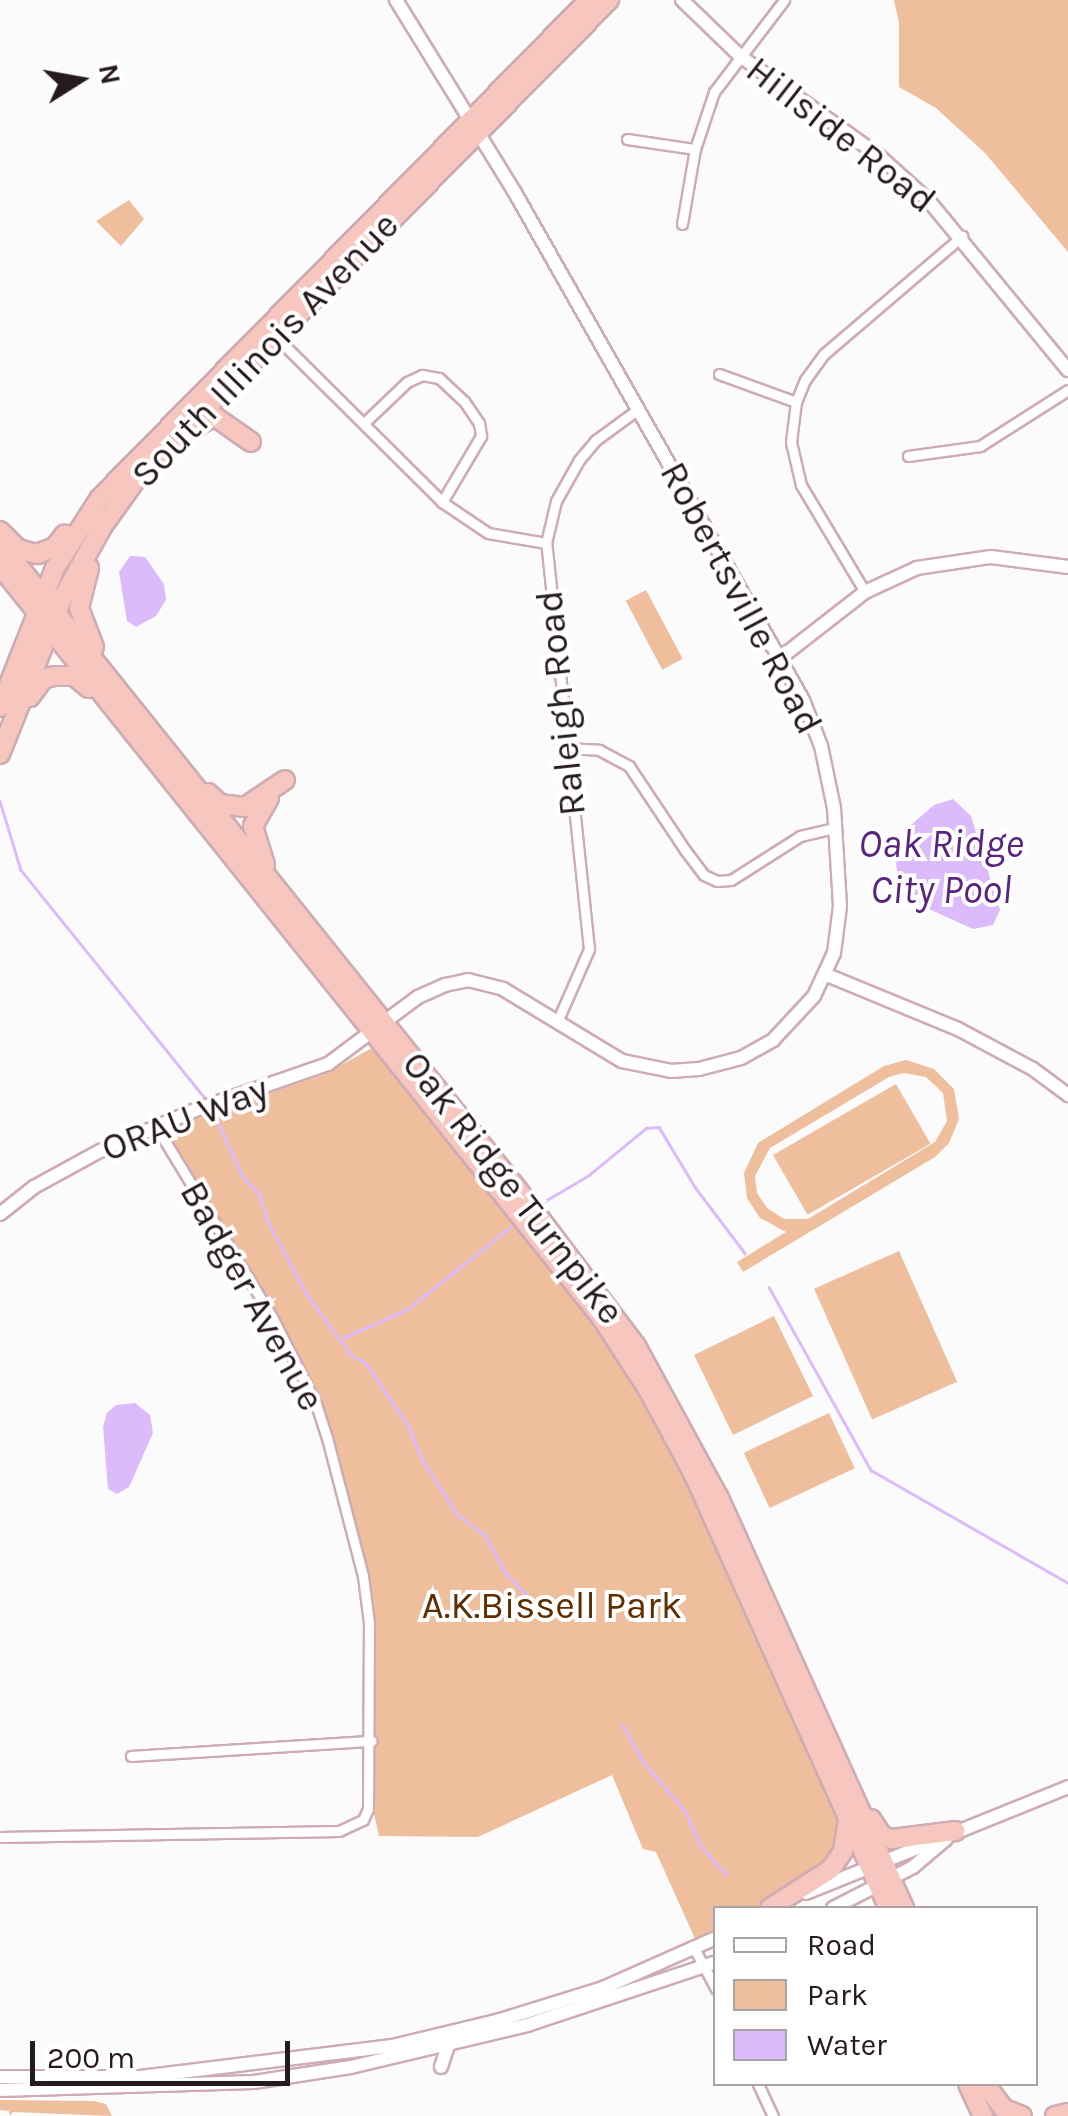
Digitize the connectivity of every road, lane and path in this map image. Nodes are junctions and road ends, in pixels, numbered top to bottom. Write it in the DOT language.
graph roads {
  1 [pos="396,0"];
  2 [pos="589,0"];
  3 [pos="609,0"];
  4 [pos="682,0"];
  5 [pos="784,0"];
  6 [pos="740,56"];
  7 [pos="473,128"];
  8 [pos="627,140"];
  9 [pos="695,150"];
  10 [pos="682,224"];
  11 [pos="962,236"];
  12 [pos="270,331"];
  13 [pos="1068,370"];
  14 [pos="719,374"];
  15 [pos="225,387"];
  16 [pos="1068,390"];
  17 [pos="796,402"];
  18 [pos="637,410"];
  19 [pos="364,424"];
  20 [pos="908,456"];
  21 [pos="137,478"];
  22 [pos="109,501"];
  23 [pos="442,502"];
  24 [pos="0,531"];
  25 [pos="546,543"];
  26 [pos="0,544"];
  27 [pos="0,566"];
  28 [pos="1068,567"];
  29 [pos="0,582"];
  30 [pos="865,592"];
  31 [pos="35,612"];
  32 [pos="52,620"];
  33 [pos="780,658"];
  34 [pos="0,708"];
  35 [pos="134,733"];
  36 [pos="153,736"];
  37 [pos="564,748"];
  38 [pos="1,752"];
  39 [pos="836,828"];
  40 [pos="319,944"];
  41 [pos="826,975"];
  42 [pos="557,1022"];
  43 [pos="379,1028"];
  44 [pos="1068,1095"];
  45 [pos="156,1126"];
  46 [pos="0,1214"];
  47 [pos="810,1700"];
  48 [pos="372,1741"];
  49 [pos="132,1756"];
  50 [pos="1068,1787"];
  51 [pos="847,1815"];
  52 [pos="955,1831"];
  53 [pos="0,1837"];
  54 [pos="876,1862"];
  55 [pos="886,1883"];
  56 [pos="774,1906"];
  57 [pos="776,1906"];
  58 [pos="837,1906"];
  59 [pos="889,1906"];
  60 [pos="903,1906"];
  61 [pos="713,1940"];
  62 [pos="695,1950"];
  63 [pos="710,1964"];
  64 [pos="563,2007"];
  65 [pos="0,2077"];
  66 [pos="759,2086"];
  67 [pos="969,2086"];
  68 [pos="985,2086"];
  69 [pos="986,2086"];
  70 [pos="0,2090"];
  71 [pos="1068,2113"];
  72 [pos="773,2116"];
  73 [pos="983,2116"];
  74 [pos="998,2116"];
  75 [pos="1022,2116"];
  76 [pos="1055,2116"];
  1 -- 7 [label="street, Robertsville Road"];
  2 -- 7 [label="highway"];
  3 -- 7 [label="highway"];
  4 -- 6 [label="street, Hillside Road"];
  5 -- 6 [label="street"];
  6 -- 9 [label="street"];
  6 -- 11 [label="street, Hillside Road"];
  7 -- 12 [label="highway"];
  7 -- 18 [label="street, Robertsville Road"];
  8 -- 9 [label="street"];
  9 -- 10 [label="street"];
  11 -- 13 [label="street, Hillside Road"];
  11 -- 17 [label="street"];
  12 -- 15 [label="highway, South Illinois Avenue"];
  12 -- 19 [label="street"];
  12 -- 22 [label="highway"];
  14 -- 17 [label="street"];
  15 -- 21 [label="highway, South Illinois Avenue"];
  15 -- 21 [label="highway"];
  16 -- 20 [label="street"];
  17 -- 30 [label="street"];
  18 -- 25 [label="street, Raleigh Road"];
  18 -- 33 [label="street, Robertsville Road"];
  19 -- 23 [label="street"];
  19 -- 23 [label="street"];
  21 -- 22 [label="highway, South Illinois Avenue"];
  22 -- 24 [label="highway"];
  22 -- 31 [label="highway"];
  22 -- 32 [label="highway, South Illinois Avenue"];
  22 -- 36 [label="highway"];
  23 -- 25 [label="street"];
  25 -- 37 [label="street, Raleigh Road"];
  26 -- 31 [label="highway, Oak Ridge Turnpike"];
  27 -- 31 [label="highway, Oak Ridge Turnpike"];
  28 -- 30 [label="street"];
  29 -- 31 [label="highway"];
  30 -- 33 [label="street"];
  31 -- 32 [label="highway, Oak Ridge Turnpike"];
  31 -- 34 [label="highway"];
  32 -- 35 [label="highway, Oak Ridge Turnpike"];
  32 -- 36 [label="highway, Oak Ridge Turnpike"];
  32 -- 38 [label="highway, South Illinois Avenue"];
  33 -- 39 [label="street, Robertsville Road"];
  35 -- 38 [label="highway"];
  35 -- 43 [label="highway, Oak Ridge Turnpike"];
  36 -- 40 [label="highway, Oak Ridge Turnpike"];
  36 -- 40 [label="highway"];
  37 -- 39 [label="street"];
  37 -- 42 [label="street, Raleigh Road"];
  39 -- 41 [label="street, Robertsville Road"];
  40 -- 43 [label="highway, Oak Ridge Turnpike"];
  41 -- 42 [label="street, Robertsville Road"];
  41 -- 44 [label="street"];
  42 -- 43 [label="street, Robertsville Road"];
  43 -- 45 [label="street, ORAU Way"];
  43 -- 47 [label="highway, Oak Ridge Turnpike"];
  43 -- 51 [label="highway, Oak Ridge Turnpike"];
  45 -- 46 [label="street, ORAU Way"];
  45 -- 48 [label="street, Badger Avenue"];
  47 -- 52 [label="highway"];
  47 -- 54 [label="highway, Oak Ridge Turnpike"];
  48 -- 49 [label="street"];
  48 -- 53 [label="street, Badger Avenue"];
  50 -- 52 [label="street"];
  51 -- 54 [label="highway, Oak Ridge Turnpike"];
  51 -- 56 [label="highway"];
  52 -- 54 [label="street"];
  52 -- 55 [label="street"];
  54 -- 55 [label="highway, Oak Ridge Turnpike"];
  54 -- 57 [label="street"];
  55 -- 58 [label="street"];
  55 -- 59 [label="highway, Oak Ridge Turnpike"];
  55 -- 60 [label="highway, Oak Ridge Turnpike"];
  61 -- 62 [label="street"];
  62 -- 63 [label="street"];
  62 -- 64 [label="street"];
  63 -- 64 [label="street"];
  64 -- 65 [label="street"];
  64 -- 70 [label="street"];
  66 -- 72 [label="street"];
  67 -- 73 [label="highway"];
  68 -- 74 [label="highway"];
  69 -- 75 [label="highway"];
  71 -- 76 [label="highway"];
}
